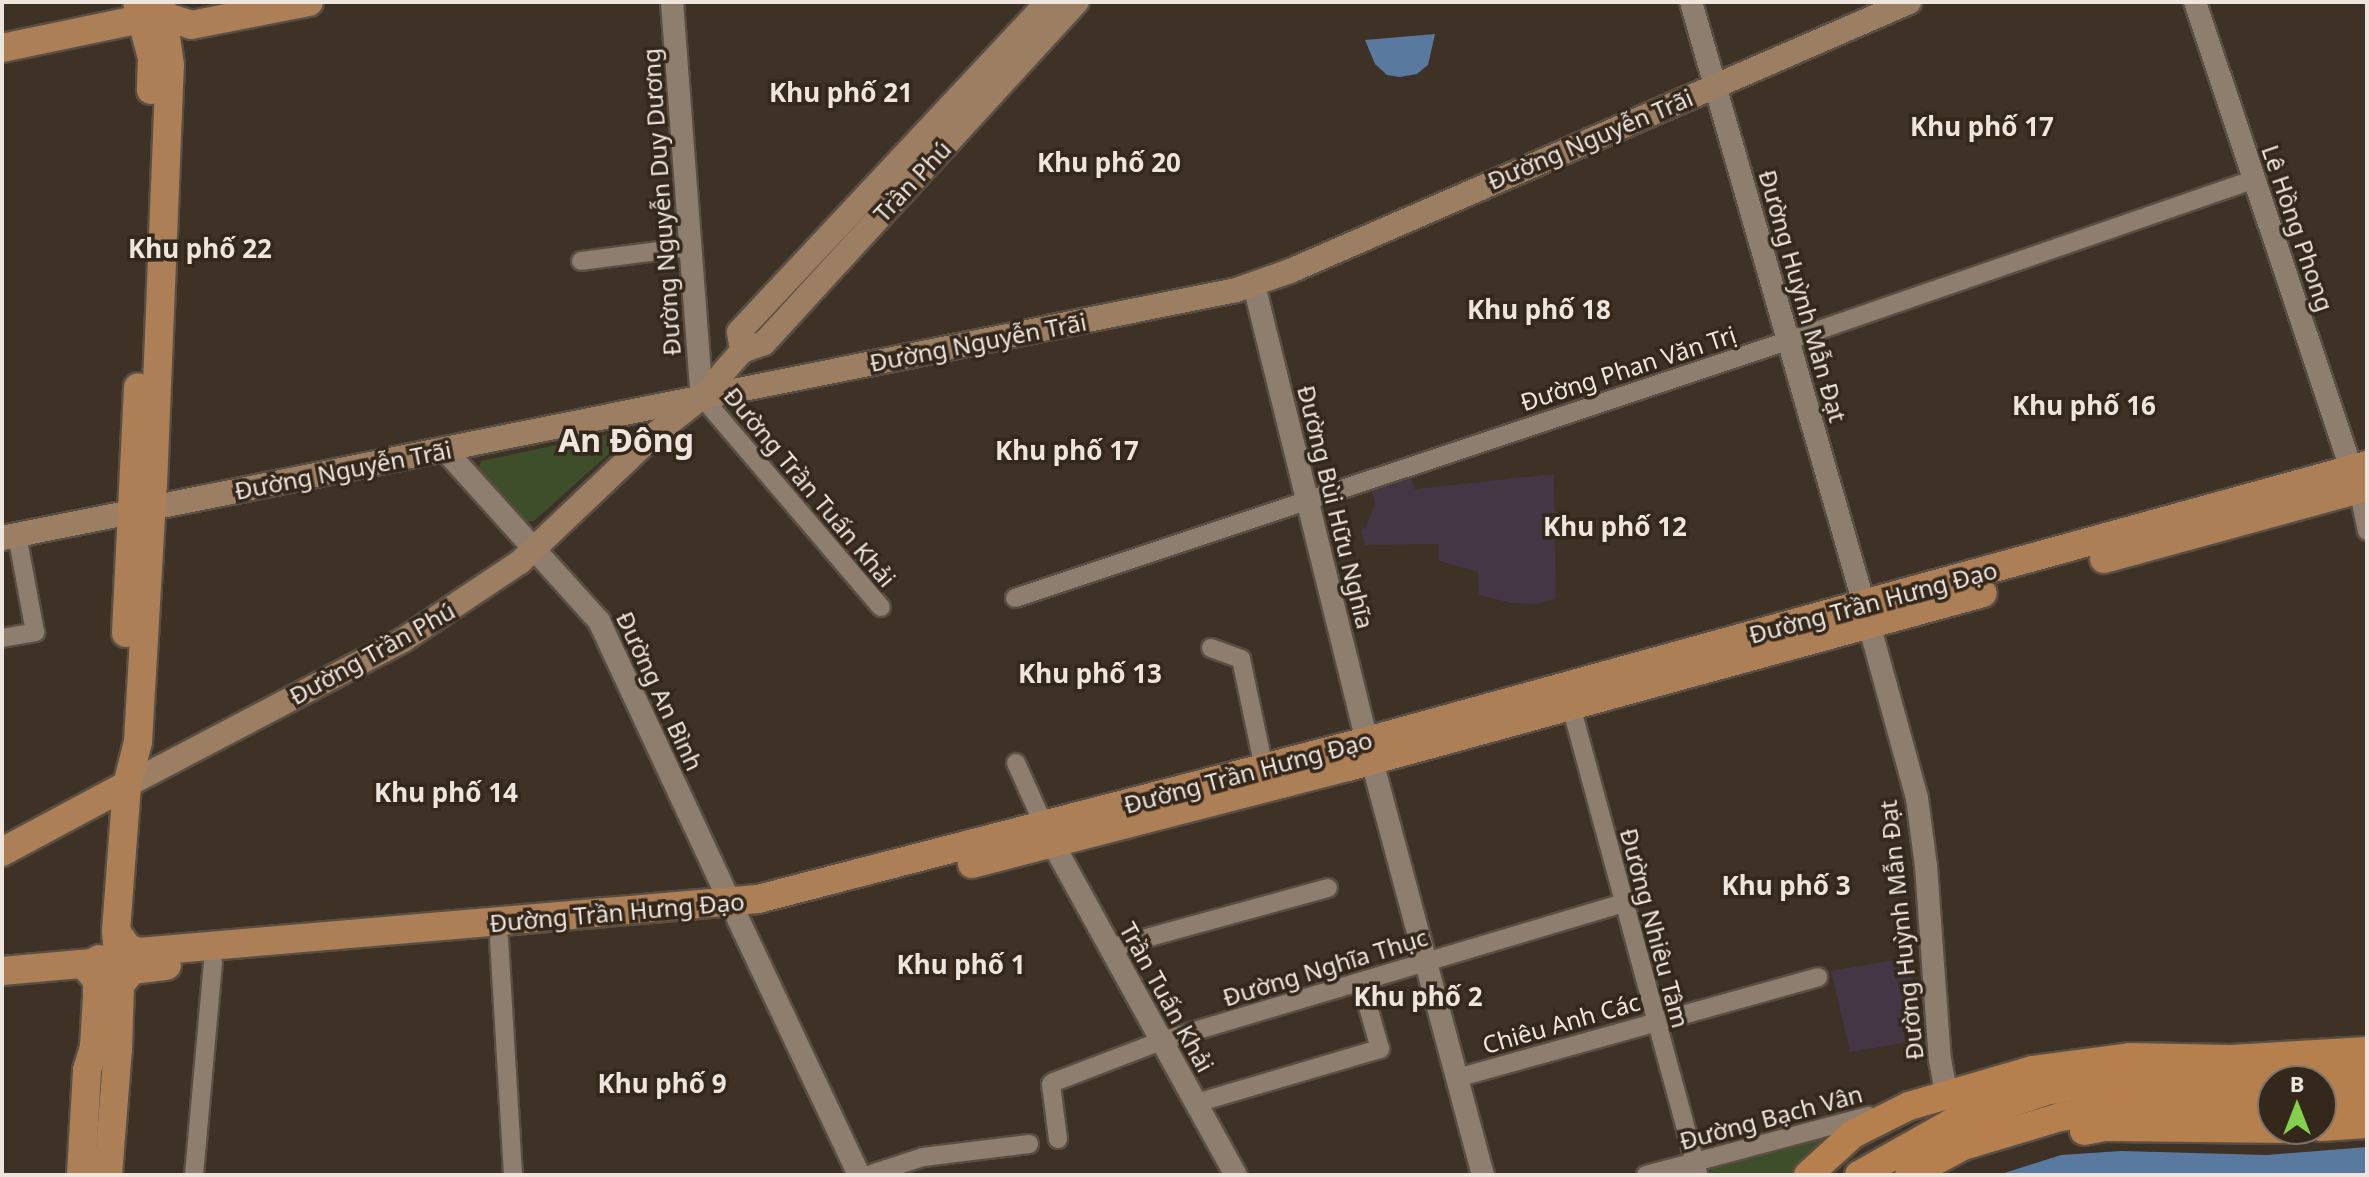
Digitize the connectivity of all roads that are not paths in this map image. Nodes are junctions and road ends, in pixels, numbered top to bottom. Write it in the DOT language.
graph roads {
  1 [pos="309,2"];
  2 [pos="672,2"];
  3 [pos="1048,2"];
  4 [pos="1077,2"];
  5 [pos="1691,2"];
  6 [pos="1909,2"];
  7 [pos="2195,2"];
  8 [pos="157,8"];
  9 [pos="2,48"];
  10 [pos="998,72"];
  11 [pos="1715,86"];
  12 [pos="2254,179"];
  13 [pos="689,247"];
  14 [pos="581,261"];
  15 [pos="1254,285"];
  16 [pos="1790,340"];
  17 [pos="702,397"];
  18 [pos="445,450"];
  19 [pos="2361,478"];
  20 [pos="1307,500"];
  21 [pos="141,511"];
  22 [pos="2367,531"];
  23 [pos="9,537"];
  24 [pos="536,547"];
  25 [pos="1015,598"];
  26 [pos="881,607"];
  27 [pos="1866,614"];
  28 [pos="2,638"];
  29 [pos="1211,648"];
  30 [pos="1568,696"];
  31 [pos="1369,751"];
  32 [pos="1016,763"];
  33 [pos="1264,768"];
  34 [pos="127,785"];
  35 [pos="1049,834"];
  36 [pos="2,852"];
  37 [pos="1328,888"];
  38 [pos="1623,903"];
  39 [pos="734,912"];
  40 [pos="116,931"];
  41 [pos="499,931"];
  42 [pos="1110,948"];
  43 [pos="213,962"];
  44 [pos="1426,962"];
  45 [pos="83,964"];
  46 [pos="2,971"];
  47 [pos="1818,977"];
  48 [pos="1361,982"];
  49 [pos="120,985"];
  50 [pos="1655,1021"];
  51 [pos="1161,1041"];
  52 [pos="2367,1051"];
  53 [pos="106,1059"];
  54 [pos="2367,1076"];
  55 [pos="1457,1078"];
  56 [pos="2337,1078"];
  57 [pos="2257,1081"];
  58 [pos="1946,1093"];
  59 [pos="2367,1102"];
  60 [pos="1196,1103"];
  61 [pos="2337,1105"];
  62 [pos="1909,1106"];
  63 [pos="2257,1108"];
  64 [pos="2367,1124"];
  65 [pos="2337,1126"];
  66 [pos="2257,1129"];
  67 [pos="1058,1139"];
  68 [pos="1962,1143"];
  69 [pos="1029,1144"];
  70 [pos="1696,1168"];
  71 [pos="81,1175"];
  72 [pos="93,1175"];
  73 [pos="108,1175"];
  74 [pos="122,1175"];
  75 [pos="194,1175"];
  76 [pos="513,1175"];
  77 [pos="859,1175"];
  78 [pos="868,1175"];
  79 [pos="1236,1175"];
  80 [pos="1483,1175"];
  81 [pos="1646,1175"];
  82 [pos="1808,1175"];
  83 [pos="1859,1175"];
  84 [pos="1909,1175"];
  85 [pos="1944,1175"];
  1 -- 8 [label="main road"];
  2 -- 13 [label="street, Đường Nguyễn Duy Dương"];
  3 -- 10 [label="main road, Trần Phú"];
  4 -- 10 [label="main road, Trần Phú"];
  5 -- 11 [label="street, Đường Huỳnh Mẫn Đạt"];
  6 -- 11 [label="main road, Đường Nguyễn Trãi"];
  7 -- 12 [label="street, Lê Hồng Phong"];
  8 -- 9 [label="main road"];
  8 -- 21 [label="main road"];
  10 -- 17 [label="main road, Trần Phú"];
  11 -- 15 [label="main road, Đường Nguyễn Trãi"];
  11 -- 16 [label="street, Đường Huỳnh Mẫn Đạt"];
  12 -- 16 [label="street, Đường Phan Văn Trị"];
  12 -- 19 [label="street, Lê Hồng Phong"];
  13 -- 14 [label="street"];
  13 -- 17 [label="street, Đường Nguyễn Duy Dương"];
  15 -- 17 [label="main road, Đường Nguyễn Trãi"];
  15 -- 20 [label="street, Đường Bùi Hữu Nghĩa"];
  16 -- 20 [label="street, Đường Phan Văn Trị"];
  16 -- 27 [label="street, Đường Huỳnh Mẫn Đạt"];
  17 -- 18 [label="main road, Đường Nguyễn Trãi"];
  17 -- 24 [label="main road, Đường Trần Phú"];
  17 -- 26 [label="street, Đường Trần Tuấn Khải"];
  18 -- 21 [label="main road, Đường Nguyễn Trãi"];
  18 -- 24 [label="street, Đường An Bình"];
  19 -- 22 [label="street"];
  19 -- 27 [label="main road, Đường Trần Hưng Đạo"];
  20 -- 25 [label="street, Đường Phan Văn Trị"];
  20 -- 31 [label="street, Đường Bùi Hữu Nghĩa"];
  21 -- 23 [label="main road, Đường Nguyễn Trãi"];
  21 -- 34 [label="main road"];
  23 -- 28 [label="street"];
  24 -- 34 [label="main road, Đường Trần Phú"];
  24 -- 39 [label="street, Đường An Bình"];
  27 -- 30 [label="main road, Đường Trần Hưng Đạo"];
  27 -- 58 [label="street, Đường Huỳnh Mẫn Đạt"];
  29 -- 33 [label="street"];
  30 -- 31 [label="main road, Đường Trần Hưng Đạo"];
  30 -- 38 [label="street, Đường Nhiêu Tâm"];
  31 -- 33 [label="main road, Đường Trần Hưng Đạo"];
  31 -- 35 [label="main road, Đường Trần Hưng Đạo"];
  31 -- 44 [label="street, Đường Bùi Hữu Nghĩa"];
  32 -- 35 [label="street"];
  33 -- 35 [label="main road, Đường Trần Hưng Đạo"];
  34 -- 36 [label="main road, Đường Trần Phú"];
  34 -- 40 [label="main road"];
  35 -- 39 [label="main road, Đường Trần Hưng Đạo"];
  35 -- 42 [label="street, Trần Tuấn Khải"];
  37 -- 42 [label="street"];
  38 -- 44 [label="street, Đường Nghĩa Thục"];
  38 -- 50 [label="street, Đường Nhiêu Tâm"];
  39 -- 41 [label="main road, Đường Trần Hưng Đạo"];
  39 -- 77 [label="street, Đường An Bình"];
  40 -- 41 [label="main road, Đường Trần Hưng Đạo"];
  40 -- 45 [label="main road"];
  40 -- 49 [label="main road"];
  41 -- 43 [label="main road, Đường Trần Hưng Đạo"];
  41 -- 76 [label="street"];
  42 -- 51 [label="street, Trần Tuấn Khải"];
  43 -- 49 [label="main road, Đường Trần Hưng Đạo"];
  43 -- 75 [label="street"];
  44 -- 48 [label="street, Đường Nghĩa Thục"];
  44 -- 55 [label="street, Đường Bùi Hữu Nghĩa"];
  45 -- 46 [label="main road"];
  45 -- 53 [label="main road"];
  47 -- 50 [label="street, Chiêu Anh Các"];
  48 -- 51 [label="street, Đường Nghĩa Thục"];
  48 -- 60 [label="street"];
  49 -- 53 [label="main road"];
  50 -- 55 [label="street, Chiêu Anh Các"];
  50 -- 70 [label="street, Đường Nhiêu Tâm"];
  51 -- 60 [label="street, Trần Tuấn Khải"];
  51 -- 67 [label="street, Đường Nghĩa Thục"];
  52 -- 58 [label="highway"];
  53 -- 71 [label="main road"];
  53 -- 72 [label="main road"];
  53 -- 73 [label="main road"];
  53 -- 74 [label="main road"];
  54 -- 56 [label="highway"];
  55 -- 80 [label="street, Đường Bùi Hữu Nghĩa"];
  57 -- 68 [label="highway"];
  58 -- 62 [label="highway"];
  58 -- 68 [label="highway"];
  59 -- 61 [label="highway"];
  60 -- 79 [label="street, Trần Tuấn Khải"];
  62 -- 70 [label="street, Đường Bạch Vân"];
  62 -- 82 [label="highway"];
  63 -- 68 [label="highway"];
  64 -- 65 [label="highway"];
  66 -- 68 [label="highway"];
  68 -- 83 [label="highway"];
  68 -- 84 [label="highway"];
  68 -- 85 [label="highway"];
  69 -- 78 [label="street"];
  70 -- 81 [label="street, Đường Bạch Vân"];
}
